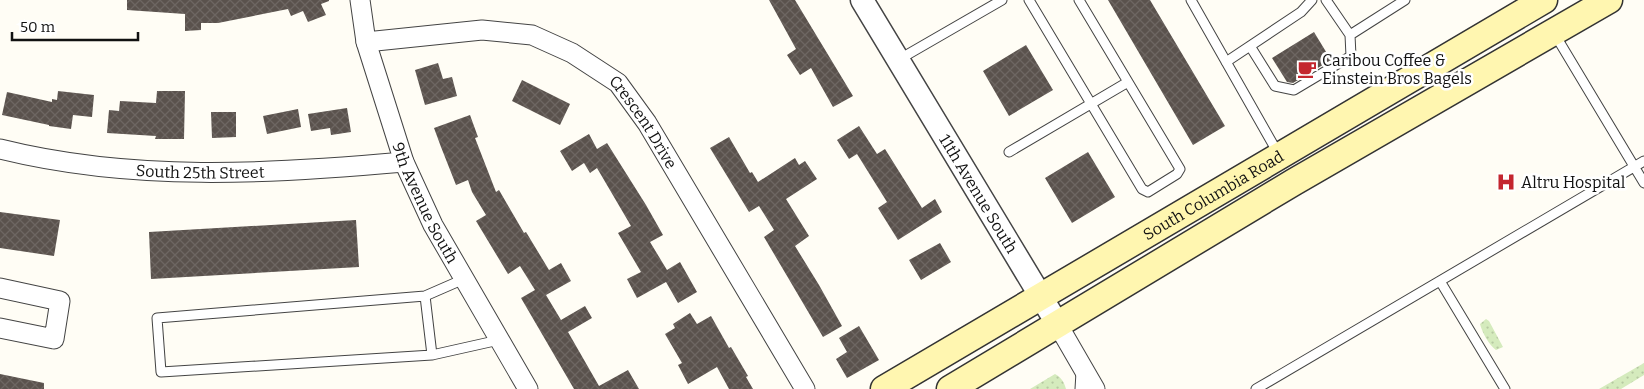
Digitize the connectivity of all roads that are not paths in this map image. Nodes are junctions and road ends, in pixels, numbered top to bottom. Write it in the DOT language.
graph roads {
  1 [pos="360,0"];
  2 [pos="862,0"];
  3 [pos="1002,0"];
  4 [pos="1029,0"];
  5 [pos="1079,0"];
  6 [pos="1191,0"];
  7 [pos="1312,0"];
  8 [pos="1326,0"];
  9 [pos="1405,0"];
  10 [pos="1609,0"];
  11 [pos="1538,1"];
  12 [pos="1554,33"];
  13 [pos="1350,35"];
  14 [pos="366,42"];
  15 [pos="1250,46"];
  16 [pos="898,61"];
  17 [pos="1226,62"];
  18 [pos="1128,82"];
  19 [pos="1091,104"];
  20 [pos="0,149"];
  21 [pos="1009,152"];
  22 [pos="1280,155"];
  23 [pos="1644,161"];
  24 [pos="404,162"];
  25 [pos="1634,166"];
  26 [pos="1644,183"];
  27 [pos="464,279"];
  28 [pos="1440,281"];
  29 [pos="0,288"];
  30 [pos="425,296"];
  31 [pos="1041,297"];
  32 [pos="1058,325"];
  33 [pos="0,328"];
  34 [pos="500,340"];
  35 [pos="432,355"];
  36 [pos="1081,366"];
  37 [pos="528,389"];
  38 [pos="805,389"];
  39 [pos="884,389"];
  40 [pos="950,389"];
  41 [pos="1080,389"];
  42 [pos="1095,389"];
  43 [pos="1256,389"];
  44 [pos="1505,389"];
  1 -- 14 [label="street, 9th Avenue South"];
  2 -- 16 [label="street, 11th Avenue South"];
  3 -- 16 [label="lane"];
  4 -- 19 [label="lane"];
  5 -- 18 [label="lane"];
  6 -- 17 [label="lane"];
  7 -- 15 [label="lane"];
  8 -- 13 [label="lane"];
  9 -- 13 [label="lane"];
  10 -- 12 [label="main road, South Columbia Road"];
  11 -- 12 [label="street"];
  11 -- 22 [label="main road, South Columbia Road"];
  12 -- 25 [label="lane"];
  12 -- 32 [label="main road, South Columbia Road"];
  13 -- 15 [label="lane"];
  14 -- 24 [label="street, 9th Avenue South"];
  14 -- 38 [label="street, Crescent Drive"];
  15 -- 17 [label="lane"];
  16 -- 31 [label="street, 11th Avenue South"];
  17 -- 22 [label="lane"];
  18 -- 19 [label="lane"];
  18 -- 19 [label="lane"];
  19 -- 21 [label="lane"];
  20 -- 24 [label="street, South 25th Street"];
  22 -- 31 [label="main road, South Columbia Road"];
  23 -- 25 [label="lane"];
  24 -- 27 [label="street, 9th Avenue South"];
  25 -- 26 [label="lane"];
  25 -- 28 [label="lane"];
  27 -- 30 [label="lane"];
  27 -- 34 [label="street, 9th Avenue South"];
  28 -- 43 [label="lane"];
  28 -- 44 [label="lane"];
  29 -- 33 [label="street"];
  30 -- 35 [label="lane"];
  30 -- 35 [label="lane"];
  31 -- 32 [label="street, 11th Avenue South"];
  31 -- 39 [label="main road, South Columbia Road"];
  32 -- 36 [label="street, 11th Avenue South"];
  32 -- 40 [label="main road, South Columbia Road"];
  34 -- 35 [label="lane"];
  34 -- 37 [label="street, 9th Avenue South"];
  36 -- 41 [label="lane"];
  36 -- 42 [label="street, 11th Avenue South"];
}
